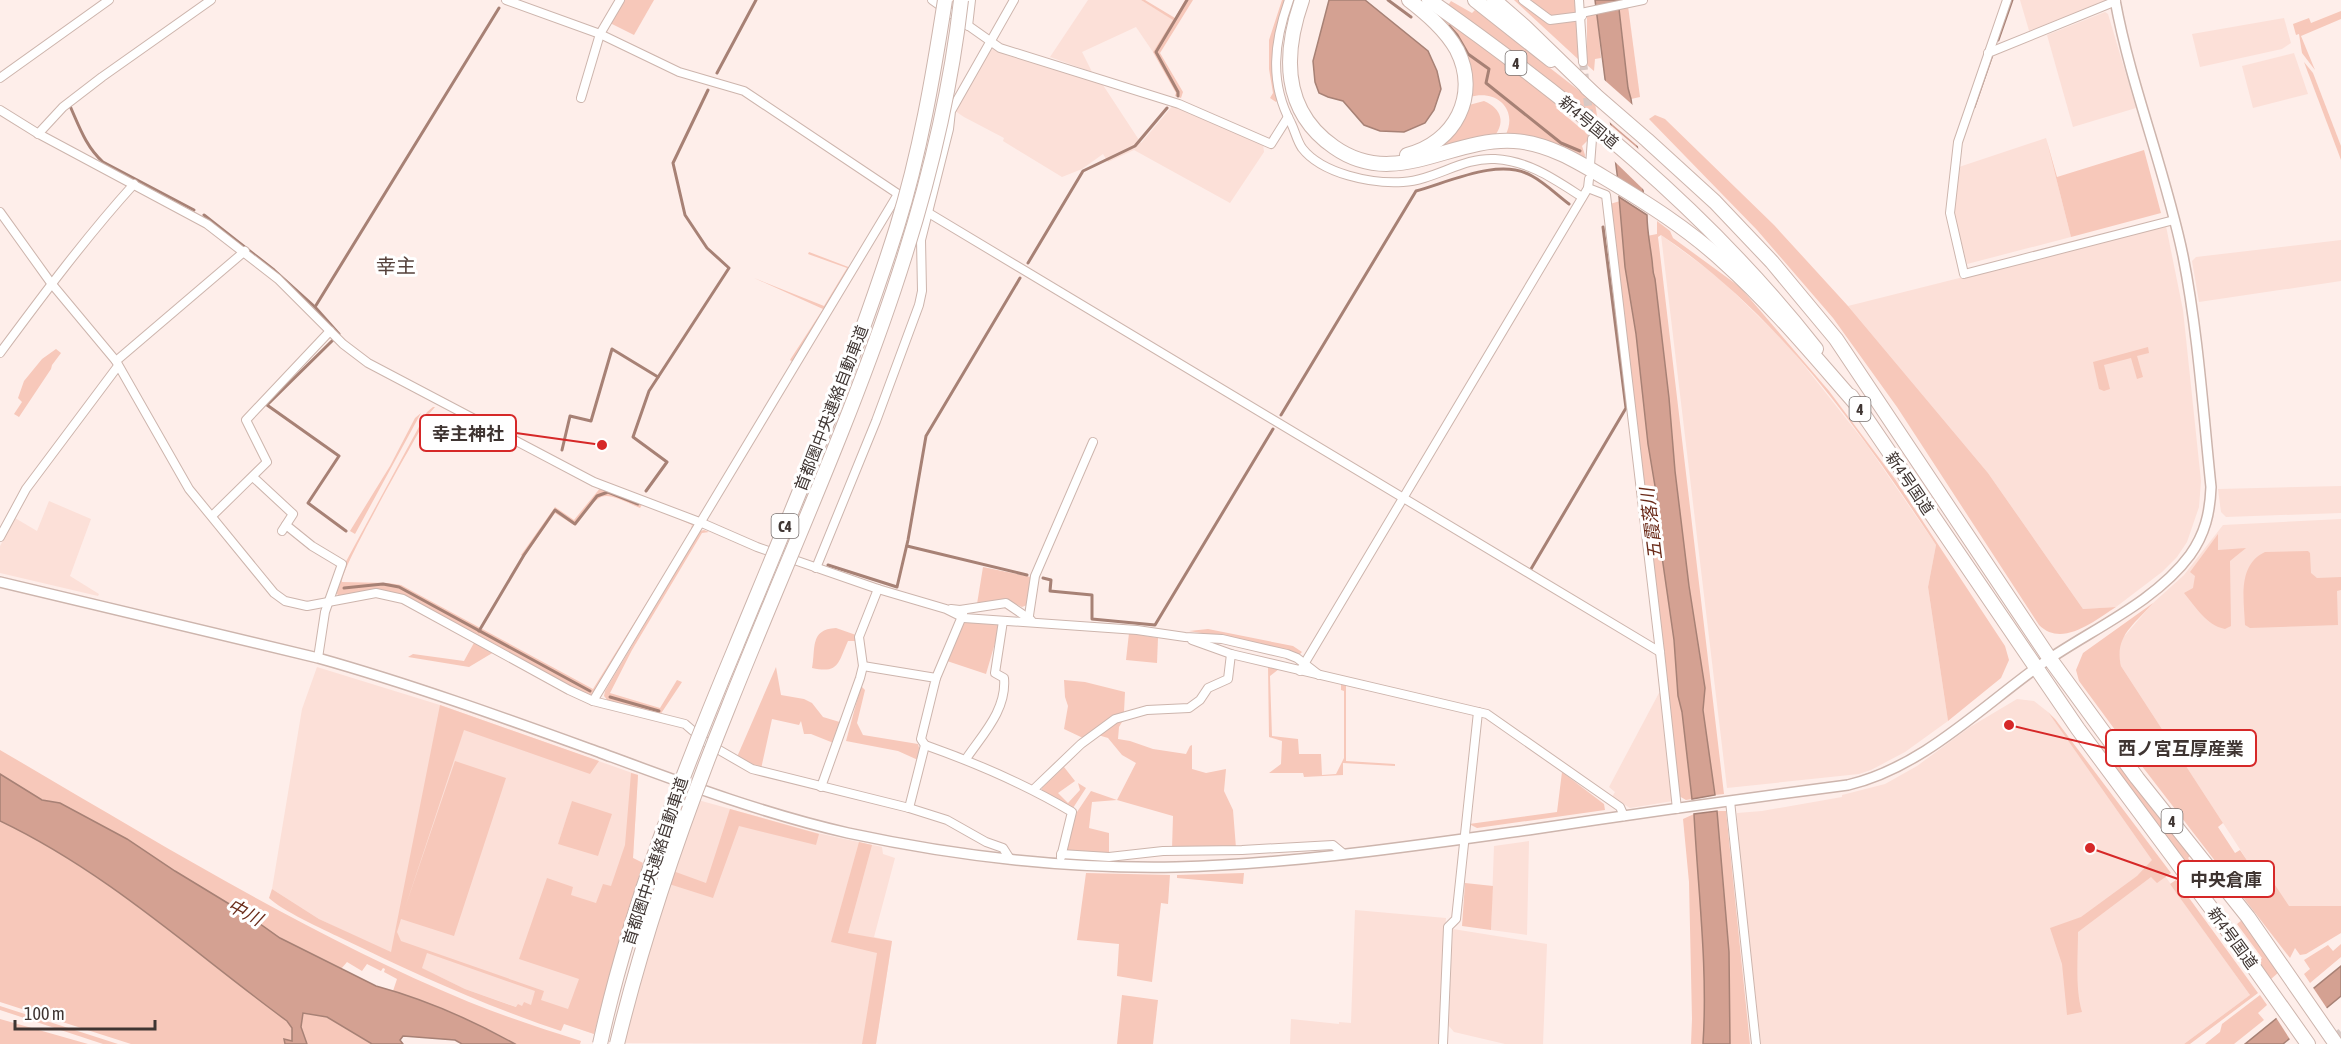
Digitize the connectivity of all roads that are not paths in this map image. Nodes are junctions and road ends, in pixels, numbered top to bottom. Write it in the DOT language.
graph roads {
  1 [pos="109,0"];
  2 [pos="211,0"];
  3 [pos="506,0"];
  4 [pos="620,0"];
  5 [pos="932,0"];
  6 [pos="945,0"];
  7 [pos="961,0"];
  8 [pos="971,0"];
  9 [pos="1014,0"];
  10 [pos="1289,0"];
  11 [pos="1302,0"];
  12 [pos="1310,0"];
  13 [pos="1409,0"];
  14 [pos="1429,0"];
  15 [pos="1475,0"];
  16 [pos="1494,0"];
  17 [pos="1523,0"];
  18 [pos="1580,0"];
  19 [pos="1643,0"];
  20 [pos="2007,0"];
  21 [pos="2116,1"];
  22 [pos="1581,15"];
  23 [pos="968,26"];
  24 [pos="600,34"];
  25 [pos="990,41"];
  26 [pos="1988,53"];
  27 [pos="1583,62"];
  28 [pos="0,78"];
  29 [pos="1595,95"];
  30 [pos="581,98"];
  31 [pos="0,110"];
  32 [pos="1288,117"];
  33 [pos="1316,125"];
  34 [pos="38,134"];
  35 [pos="1596,135"];
  36 [pos="1590,165"];
  37 [pos="134,184"];
  38 [pos="898,194"];
  39 [pos="1582,197"];
  40 [pos="0,212"];
  41 [pos="929,213"];
  42 [pos="2174,220"];
  43 [pos="245,251"];
  44 [pos="51,283"];
  45 [pos="330,331"];
  46 [pos="0,353"];
  47 [pos="117,363"];
  48 [pos="1857,405"];
  49 [pos="1093,442"];
  50 [pos="253,477"];
  51 [pos="1402,496"];
  52 [pos="212,516"];
  53 [pos="702,523"];
  54 [pos="0,537"];
  55 [pos="816,568"];
  56 [pos="0,582"];
  57 [pos="878,589"];
  58 [pos="329,602"];
  59 [pos="963,613"];
  60 [pos="1028,620"];
  61 [pos="1003,621"];
  62 [pos="1185,637"];
  63 [pos="1660,652"];
  64 [pos="1231,654"];
  65 [pos="318,658"];
  66 [pos="2050,659"];
  67 [pos="1304,663"];
  68 [pos="862,666"];
  69 [pos="2036,668"];
  70 [pos="1300,671"];
  71 [pos="1319,675"];
  72 [pos="936,678"];
  73 [pos="593,701"];
  74 [pos="1478,712"];
  75 [pos="925,745"];
  76 [pos="966,759"];
  77 [pos="821,787"];
  78 [pos="1034,789"];
  79 [pos="1725,802"];
  80 [pos="909,808"];
  81 [pos="1682,808"];
  82 [pos="1624,816"];
  83 [pos="1465,839"];
  84 [pos="1344,854"];
  85 [pos="1010,859"];
  86 [pos="1060,859"];
  87 [pos="600,1044"];
  88 [pos="617,1044"];
  89 [pos="1443,1044"];
  90 [pos="1756,1044"];
  91 [pos="2308,1044"];
  92 [pos="2336,1044"];
  1 -- 28 [label="street"];
  2 -- 34 [label="street"];
  3 -- 24 [label="street"];
  4 -- 24 [label="street"];
  5 -- 23 [label="street"];
  6 -- 87 [label="highway, 首都圏中央連絡自動車道 / C4, bridge"];
  7 -- 88 [label="highway, 首都圏中央連絡自動車道 / C4, bridge"];
  8 -- 23 [label="street"];
  9 -- 25 [label="street"];
  10 -- 32 [label="street"];
  11 -- 33 [label="highway"];
  12 -- 33 [label="highway"];
  13 -- 33 [label="highway"];
  14 -- 35 [label="highway, 新4号国道 / 4"];
  15 -- 29 [label="highway, 新4号国道 / 4"];
  16 -- 29 [label="highway"];
  17 -- 22 [label="street"];
  18 -- 22 [label="street"];
  19 -- 22 [label="street"];
  20 -- 26 [label="street"];
  21 -- 26 [label="street"];
  21 -- 42 [label="street"];
  22 -- 27 [label="street"];
  23 -- 25 [label="street"];
  24 -- 30 [label="street"];
  24 -- 38 [label="street"];
  25 -- 32 [label="street"];
  25 -- 41 [label="street"];
  26 -- 42 [label="street"];
  29 -- 66 [label="highway, 新4号国道 / 4"];
  31 -- 34 [label="street"];
  32 -- 39 [label="street"];
  33 -- 48 [label="highway"];
  34 -- 37 [label="street"];
  35 -- 36 [label="street"];
  35 -- 48 [label="highway, 新4号国道 / 4"];
  37 -- 43 [label="street"];
  37 -- 44 [label="street"];
  38 -- 41 [label="street"];
  38 -- 53 [label="street"];
  39 -- 51 [label="street"];
  39 -- 63 [label="street"];
  40 -- 44 [label="street"];
  41 -- 51 [label="street"];
  41 -- 55 [label="street"];
  42 -- 66 [label="street"];
  43 -- 45 [label="street"];
  43 -- 47 [label="street"];
  44 -- 46 [label="street"];
  44 -- 47 [label="street"];
  45 -- 50 [label="street"];
  45 -- 53 [label="street"];
  47 -- 52 [label="street"];
  47 -- 54 [label="street"];
  48 -- 69 [label="highway, 新4号国道 / 4"];
  49 -- 60 [label="street"];
  50 -- 52 [label="street"];
  50 -- 58 [label="street"];
  51 -- 63 [label="street"];
  51 -- 67 [label="street"];
  52 -- 58 [label="street"];
  53 -- 55 [label="street"];
  53 -- 73 [label="street"];
  55 -- 57 [label="street"];
  56 -- 65 [label="street"];
  57 -- 59 [label="street"];
  57 -- 68 [label="street"];
  58 -- 65 [label="street"];
  58 -- 73 [label="street"];
  59 -- 60 [label="street"];
  59 -- 61 [label="street"];
  59 -- 72 [label="street"];
  60 -- 61 [label="street"];
  60 -- 62 [label="street"];
  61 -- 76 [label="street"];
  62 -- 64 [label="street"];
  62 -- 67 [label="street"];
  63 -- 81 [label="street"];
  64 -- 70 [label="street"];
  64 -- 78 [label="street"];
  65 -- 85 [label="street"];
  66 -- 69 [label="street"];
  66 -- 92 [label="highway, 新4号国道 / 4"];
  67 -- 70 [label="street"];
  67 -- 71 [label="street"];
  68 -- 72 [label="street"];
  68 -- 77 [label="street"];
  69 -- 79 [label="street"];
  69 -- 91 [label="highway, 新4号国道 / 4"];
  70 -- 71 [label="street"];
  71 -- 74 [label="street"];
  72 -- 75 [label="street"];
  73 -- 77 [label="street"];
  74 -- 82 [label="street"];
  74 -- 83 [label="street"];
  75 -- 76 [label="street"];
  75 -- 80 [label="street"];
  76 -- 78 [label="street"];
  77 -- 80 [label="street"];
  78 -- 86 [label="street"];
  79 -- 81 [label="street"];
  79 -- 90 [label="street"];
  80 -- 85 [label="street"];
  81 -- 82 [label="street"];
  82 -- 83 [label="street"];
  83 -- 84 [label="street"];
  83 -- 89 [label="street"];
  84 -- 86 [label="street"];
  84 -- 86 [label="street"];
  85 -- 86 [label="street"];
}
